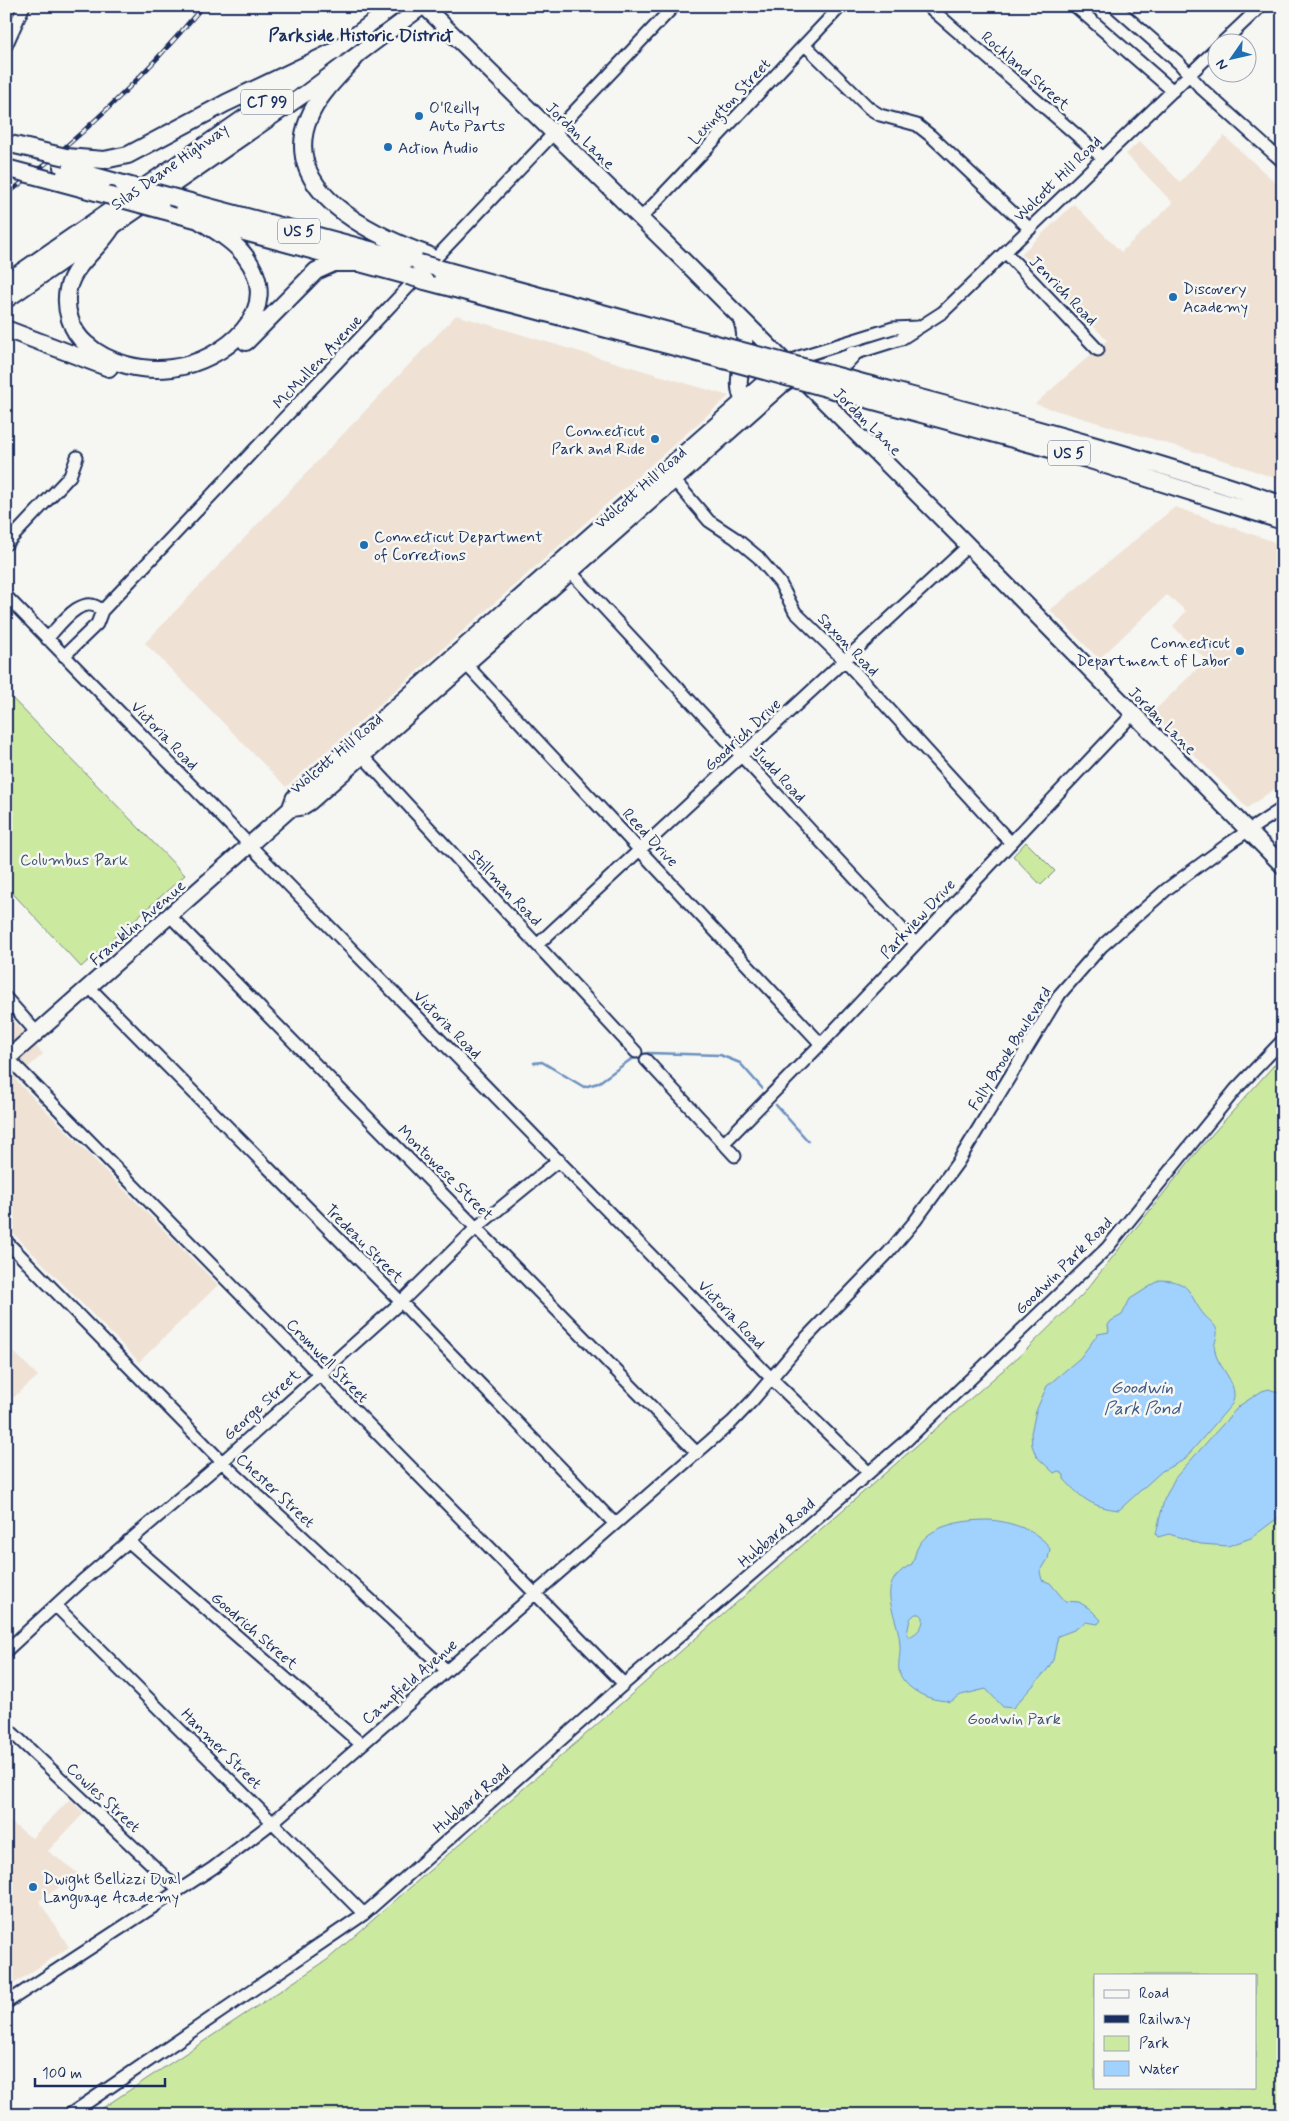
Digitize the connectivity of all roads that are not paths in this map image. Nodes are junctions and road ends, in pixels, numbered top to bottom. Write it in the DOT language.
graph roads {
  1 [pos="24,6"];
  2 [pos="394,6"];
  3 [pos="424,6"];
  4 [pos="674,6"];
  5 [pos="841,6"];
  6 [pos="928,6"];
  7 [pos="1075,6"];
  8 [pos="1114,6"];
  9 [pos="1256,8"];
  10 [pos="1233,32"];
  11 [pos="805,45"];
  12 [pos="6,46"];
  13 [pos="335,51"];
  14 [pos="355,58"];
  15 [pos="1206,59"];
  16 [pos="1190,75"];
  17 [pos="1173,91"];
  18 [pos="555,133"];
  19 [pos="6,143"];
  20 [pos="6,152"];
  21 [pos="1103,158"];
  22 [pos="1283,162"];
  23 [pos="6,168"];
  24 [pos="61,168"];
  25 [pos="641,218"];
  26 [pos="197,219"];
  27 [pos="112,227"];
  28 [pos="1030,229"];
  29 [pos="1006,253"];
  30 [pos="358,262"];
  31 [pos="432,262"];
  32 [pos="6,282"];
  33 [pos="6,300"];
  34 [pos="741,318"];
  35 [pos="918,327"];
  36 [pos="6,329"];
  37 [pos="879,332"];
  38 [pos="883,344"];
  39 [pos="1098,350"];
  40 [pos="725,353"];
  41 [pos="854,354"];
  42 [pos="791,370"];
  43 [pos="854,388"];
  44 [pos="743,400"];
  45 [pos="838,416"];
  46 [pos="77,458"];
  47 [pos="670,474"];
  48 [pos="1283,504"];
  49 [pos="1283,521"];
  50 [pos="6,544"];
  51 [pos="968,546"];
  52 [pos="566,566"];
  53 [pos="6,596"];
  54 [pos="102,611"];
  55 [pos="47,639"];
  56 [pos="64,656"];
  57 [pos="461,659"];
  58 [pos="845,661"];
  59 [pos="1133,714"];
  60 [pos="357,750"];
  61 [pos="742,757"];
  62 [pos="1283,808"];
  63 [pos="290,809"];
  64 [pos="1248,831"];
  65 [pos="1011,843"];
  66 [pos="249,846"];
  67 [pos="640,850"];
  68 [pos="1283,866"];
  69 [pos="170,916"];
  70 [pos="915,943"];
  71 [pos="537,945"];
  72 [pos="89,987"];
  73 [pos="6,998"];
  74 [pos="37,1033"];
  75 [pos="1283,1040"];
  76 [pos="821,1044"];
  77 [pos="636,1052"];
  78 [pos="7,1059"];
  79 [pos="646,1060"];
  80 [pos="723,1144"];
  81 [pos="735,1156"];
  82 [pos="559,1160"];
  83 [pos="477,1227"];
  84 [pos="6,1241"];
  85 [pos="401,1302"];
  86 [pos="801,1343"];
  87 [pos="319,1374"];
  88 [pos="771,1378"];
  89 [pos="697,1453"];
  90 [pos="222,1462"];
  91 [pos="868,1474"];
  92 [pos="614,1523"];
  93 [pos="128,1541"];
  94 [pos="534,1594"];
  95 [pos="56,1606"];
  96 [pos="6,1651"];
  97 [pos="446,1670"];
  98 [pos="624,1684"];
  99 [pos="6,1727"];
  100 [pos="361,1744"];
  101 [pos="273,1822"];
  102 [pos="179,1890"];
  103 [pos="364,1914"];
  104 [pos="6,2003"];
  105 [pos="70,2115"];
  1 -- 12 [label="street"];
  2 -- 13 [label="main road, Silas Deane Highway / CT 99"];
  3 -- 14 [label="main road, Silas Deane Highway / CT 99"];
  3 -- 18 [label="main road, Jordan Lane"];
  4 -- 18 [label="street, McMullen Avenue"];
  5 -- 11 [label="street, Lexington Street"];
  6 -- 21 [label="street, Rockland Street"];
  7 -- 17 [label="street"];
  8 -- 16 [label="street"];
  9 -- 10 [label="street"];
  11 -- 25 [label="street, Lexington Street"];
  11 -- 28 [label="street"];
  13 -- 24 [label="highway"];
  13 -- 32 [label="main road, Silas Deane Highway / CT 99"];
  14 -- 27 [label="main road, Silas Deane Highway / CT 99"];
  14 -- 31 [label="highway"];
  15 -- 16 [label="street, Wolcott Hill Road"];
  16 -- 17 [label="street, Wolcott Hill Road"];
  16 -- 22 [label="street"];
  17 -- 21 [label="street, Wolcott Hill Road"];
  18 -- 25 [label="main road, Jordan Lane"];
  18 -- 54 [label="street, McMullen Avenue"];
  19 -- 24 [label="highway, bridge"];
  20 -- 24 [label="highway, US 5"];
  21 -- 28 [label="street, Wolcott Hill Road"];
  23 -- 24 [label="highway, US 5, bridge"];
  24 -- 26 [label="highway, US 5, bridge"];
  24 -- 31 [label="highway, US 5, bridge"];
  25 -- 34 [label="main road, Jordan Lane"];
  26 -- 27 [label="highway"];
  26 -- 30 [label="highway, US 5"];
  27 -- 33 [label="main road, Silas Deane Highway / CT 99"];
  28 -- 29 [label="street, Wolcott Hill Road"];
  29 -- 35 [label="street, Wolcott Hill Road"];
  29 -- 39 [label="street, Jenrich Road"];
  30 -- 36 [label="highway"];
  30 -- 40 [label="highway, US 5, bridge"];
  31 -- 40 [label="highway, US 5"];
  34 -- 42 [label="main road, Jordan Lane"];
  34 -- 44 [label="main road"];
  35 -- 37 [label="street, Wolcott Hill Road"];
  35 -- 38 [label="street, Wolcott Hill Road"];
  37 -- 38 [label="street"];
  37 -- 42 [label="street, Wolcott Hill Road"];
  38 -- 41 [label="street, Wolcott Hill Road"];
  40 -- 43 [label="highway, US 5, bridge"];
  41 -- 42 [label="street, Wolcott Hill Road"];
  41 -- 45 [label="main road"];
  42 -- 44 [label="main road, Wolcott Hill Road"];
  42 -- 45 [label="main road, Jordan Lane"];
  42 -- 47 [label="main road, Wolcott Hill Road"];
  43 -- 48 [label="highway, US 5"];
  43 -- 49 [label="highway, US 5"];
  44 -- 47 [label="main road, Wolcott Hill Road"];
  45 -- 51 [label="main road, Jordan Lane"];
  46 -- 50 [label="street"];
  47 -- 52 [label="main road, Wolcott Hill Road"];
  47 -- 58 [label="street, Saxon Road"];
  51 -- 58 [label="street, Goodrich Drive"];
  51 -- 59 [label="main road, Jordan Lane"];
  52 -- 57 [label="main road, Wolcott Hill Road"];
  52 -- 61 [label="street, Judd Road"];
  53 -- 55 [label="street, Victoria Road"];
  54 -- 55 [label="street"];
  54 -- 56 [label="street, McMullen Avenue"];
  55 -- 56 [label="street, Victoria Road"];
  56 -- 66 [label="street, Victoria Road"];
  57 -- 60 [label="main road, Wolcott Hill Road"];
  57 -- 67 [label="street, Reed Drive"];
  58 -- 61 [label="street, Goodrich Drive"];
  58 -- 65 [label="street, Saxon Road"];
  59 -- 64 [label="main road, Jordan Lane"];
  59 -- 65 [label="street, Parkview Drive"];
  60 -- 63 [label="main road, Wolcott Hill Road"];
  60 -- 71 [label="street, Stillman Road"];
  61 -- 67 [label="street, Goodrich Drive"];
  61 -- 70 [label="street, Judd Road"];
  62 -- 64 [label="street, Folly Brook Boulevard"];
  63 -- 66 [label="main road, Franklin Avenue"];
  64 -- 68 [label="main road, Jordan Lane"];
  64 -- 86 [label="street, Folly Brook Boulevard"];
  65 -- 70 [label="street, Parkview Drive"];
  66 -- 69 [label="main road, Franklin Avenue"];
  66 -- 82 [label="street, Victoria Road"];
  67 -- 71 [label="street, Goodrich Drive"];
  67 -- 76 [label="street, Reed Drive"];
  69 -- 72 [label="main road, Franklin Avenue"];
  69 -- 83 [label="street, Montowese Street"];
  70 -- 76 [label="street, Parkview Drive"];
  71 -- 77 [label="street, Stillman Road"];
  72 -- 74 [label="main road, Franklin Avenue"];
  72 -- 85 [label="street, Tredeau Street"];
  73 -- 74 [label="street"];
  74 -- 78 [label="main road, Franklin Avenue"];
  75 -- 91 [label="street, Goodwin Park Road"];
  76 -- 80 [label="street, Parkview Drive"];
  78 -- 87 [label="street, Cromwell Street"];
  79 -- 80 [label="street"];
  80 -- 81 [label="street"];
  82 -- 83 [label="street, George Street"];
  82 -- 88 [label="street, Victoria Road"];
  83 -- 85 [label="street, George Street"];
  83 -- 89 [label="street, Montowese Street"];
  84 -- 90 [label="street, Chester Street"];
  85 -- 87 [label="street, George Street"];
  85 -- 92 [label="street, Tredeau Street"];
  86 -- 88 [label="street, Campfield Avenue"];
  87 -- 90 [label="street, George Street"];
  87 -- 94 [label="street, Cromwell Street"];
  88 -- 89 [label="street, Campfield Avenue"];
  88 -- 91 [label="street, Victoria Road"];
  89 -- 92 [label="street, Campfield Avenue"];
  90 -- 93 [label="street, George Street"];
  90 -- 97 [label="street, Chester Street"];
  91 -- 98 [label="street, Hubbard Road"];
  92 -- 94 [label="street, Campfield Avenue"];
  93 -- 95 [label="street, George Street"];
  93 -- 100 [label="street, Goodrich Street"];
  94 -- 97 [label="street, Campfield Avenue"];
  94 -- 98 [label="street, Cromwell Street"];
  95 -- 96 [label="street, George Street"];
  95 -- 101 [label="street, Hanmer Street"];
  97 -- 100 [label="street, Campfield Avenue"];
  98 -- 103 [label="street, Hubbard Road"];
  99 -- 102 [label="street, Cowles Street"];
  100 -- 101 [label="street, Campfield Avenue"];
  101 -- 102 [label="street, Campfield Avenue"];
  101 -- 103 [label="street, Hanmer Street"];
  102 -- 104 [label="street, Campfield Avenue"];
  103 -- 105 [label="street, Hubbard Road"];
}
